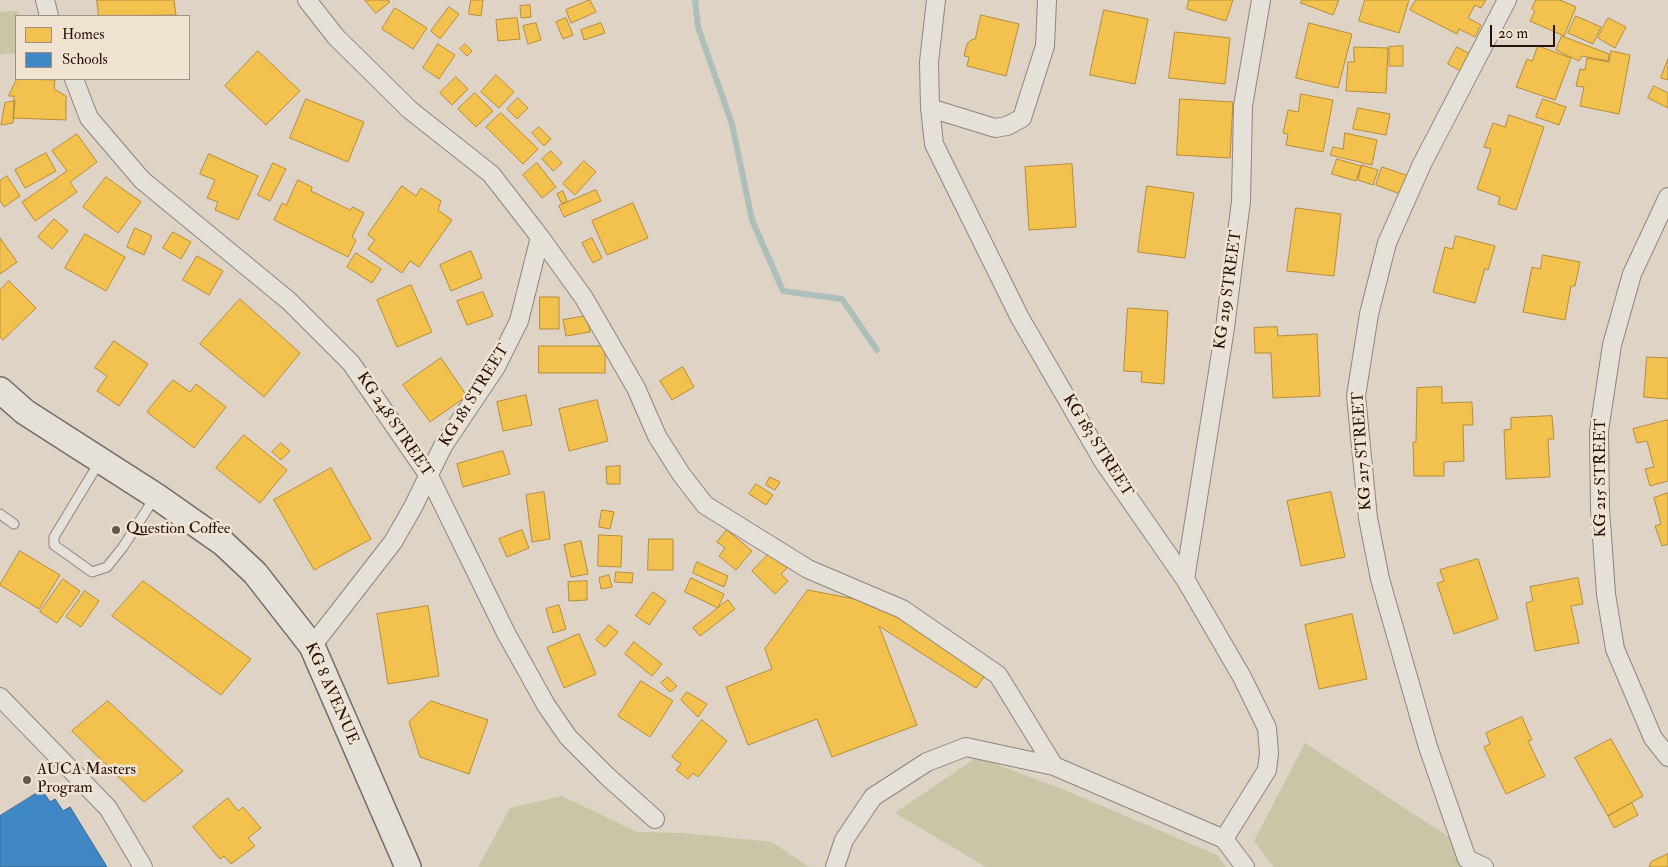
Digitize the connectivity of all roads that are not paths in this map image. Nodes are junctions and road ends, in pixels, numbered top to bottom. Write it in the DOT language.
graph roads {
  1 [pos="45,0"];
  2 [pos="307,0"];
  3 [pos="936,0"];
  4 [pos="1047,0"];
  5 [pos="1261,0"];
  6 [pos="1507,0"];
  7 [pos="49,15"];
  8 [pos="74,80"];
  9 [pos="930,108"];
  10 [pos="1668,197"];
  11 [pos="540,237"];
  12 [pos="0,390"];
  13 [pos="100,461"];
  14 [pos="429,476"];
  15 [pos="156,496"];
  16 [pos="0,514"];
  17 [pos="14,524"];
  18 [pos="1185,579"];
  19 [pos="312,646"];
  20 [pos="0,697"];
  21 [pos="1668,757"];
  22 [pos="1054,766"];
  23 [pos="655,819"];
  24 [pos="1224,839"];
  25 [pos="143,867"];
  26 [pos="408,867"];
  27 [pos="835,867"];
  28 [pos="1245,867"];
  29 [pos="1484,867"];
  1 -- 7 [label="street"];
  2 -- 11 [label="street"];
  3 -- 9 [label="street, KG 183 STREET"];
  4 -- 9 [label="street"];
  5 -- 18 [label="street, KG 219 STREET"];
  6 -- 29 [label="street, KG 217 STREET"];
  8 -- 14 [label="street, KG 248 STREET"];
  9 -- 18 [label="street, KG 183 STREET"];
  10 -- 21 [label="street, KG 215 STREET"];
  11 -- 14 [label="street, KG 181 STREET"];
  11 -- 22 [label="street"];
  12 -- 13 [label="street, KG 8 AVENUE"];
  13 -- 15 [label="street, KG 8 AVENUE"];
  13 -- 15 [label="lane"];
  14 -- 19 [label="street, KG 181 STREET"];
  14 -- 23 [label="street, KG 248 STREET"];
  15 -- 19 [label="street, KG 8 AVENUE"];
  16 -- 17 [label="lane"];
  18 -- 24 [label="street, KG 183 STREET"];
  19 -- 26 [label="street, KG 8 AVENUE"];
  20 -- 25 [label="street"];
  22 -- 24 [label="street"];
  22 -- 27 [label="street"];
  24 -- 28 [label="street"];
}
